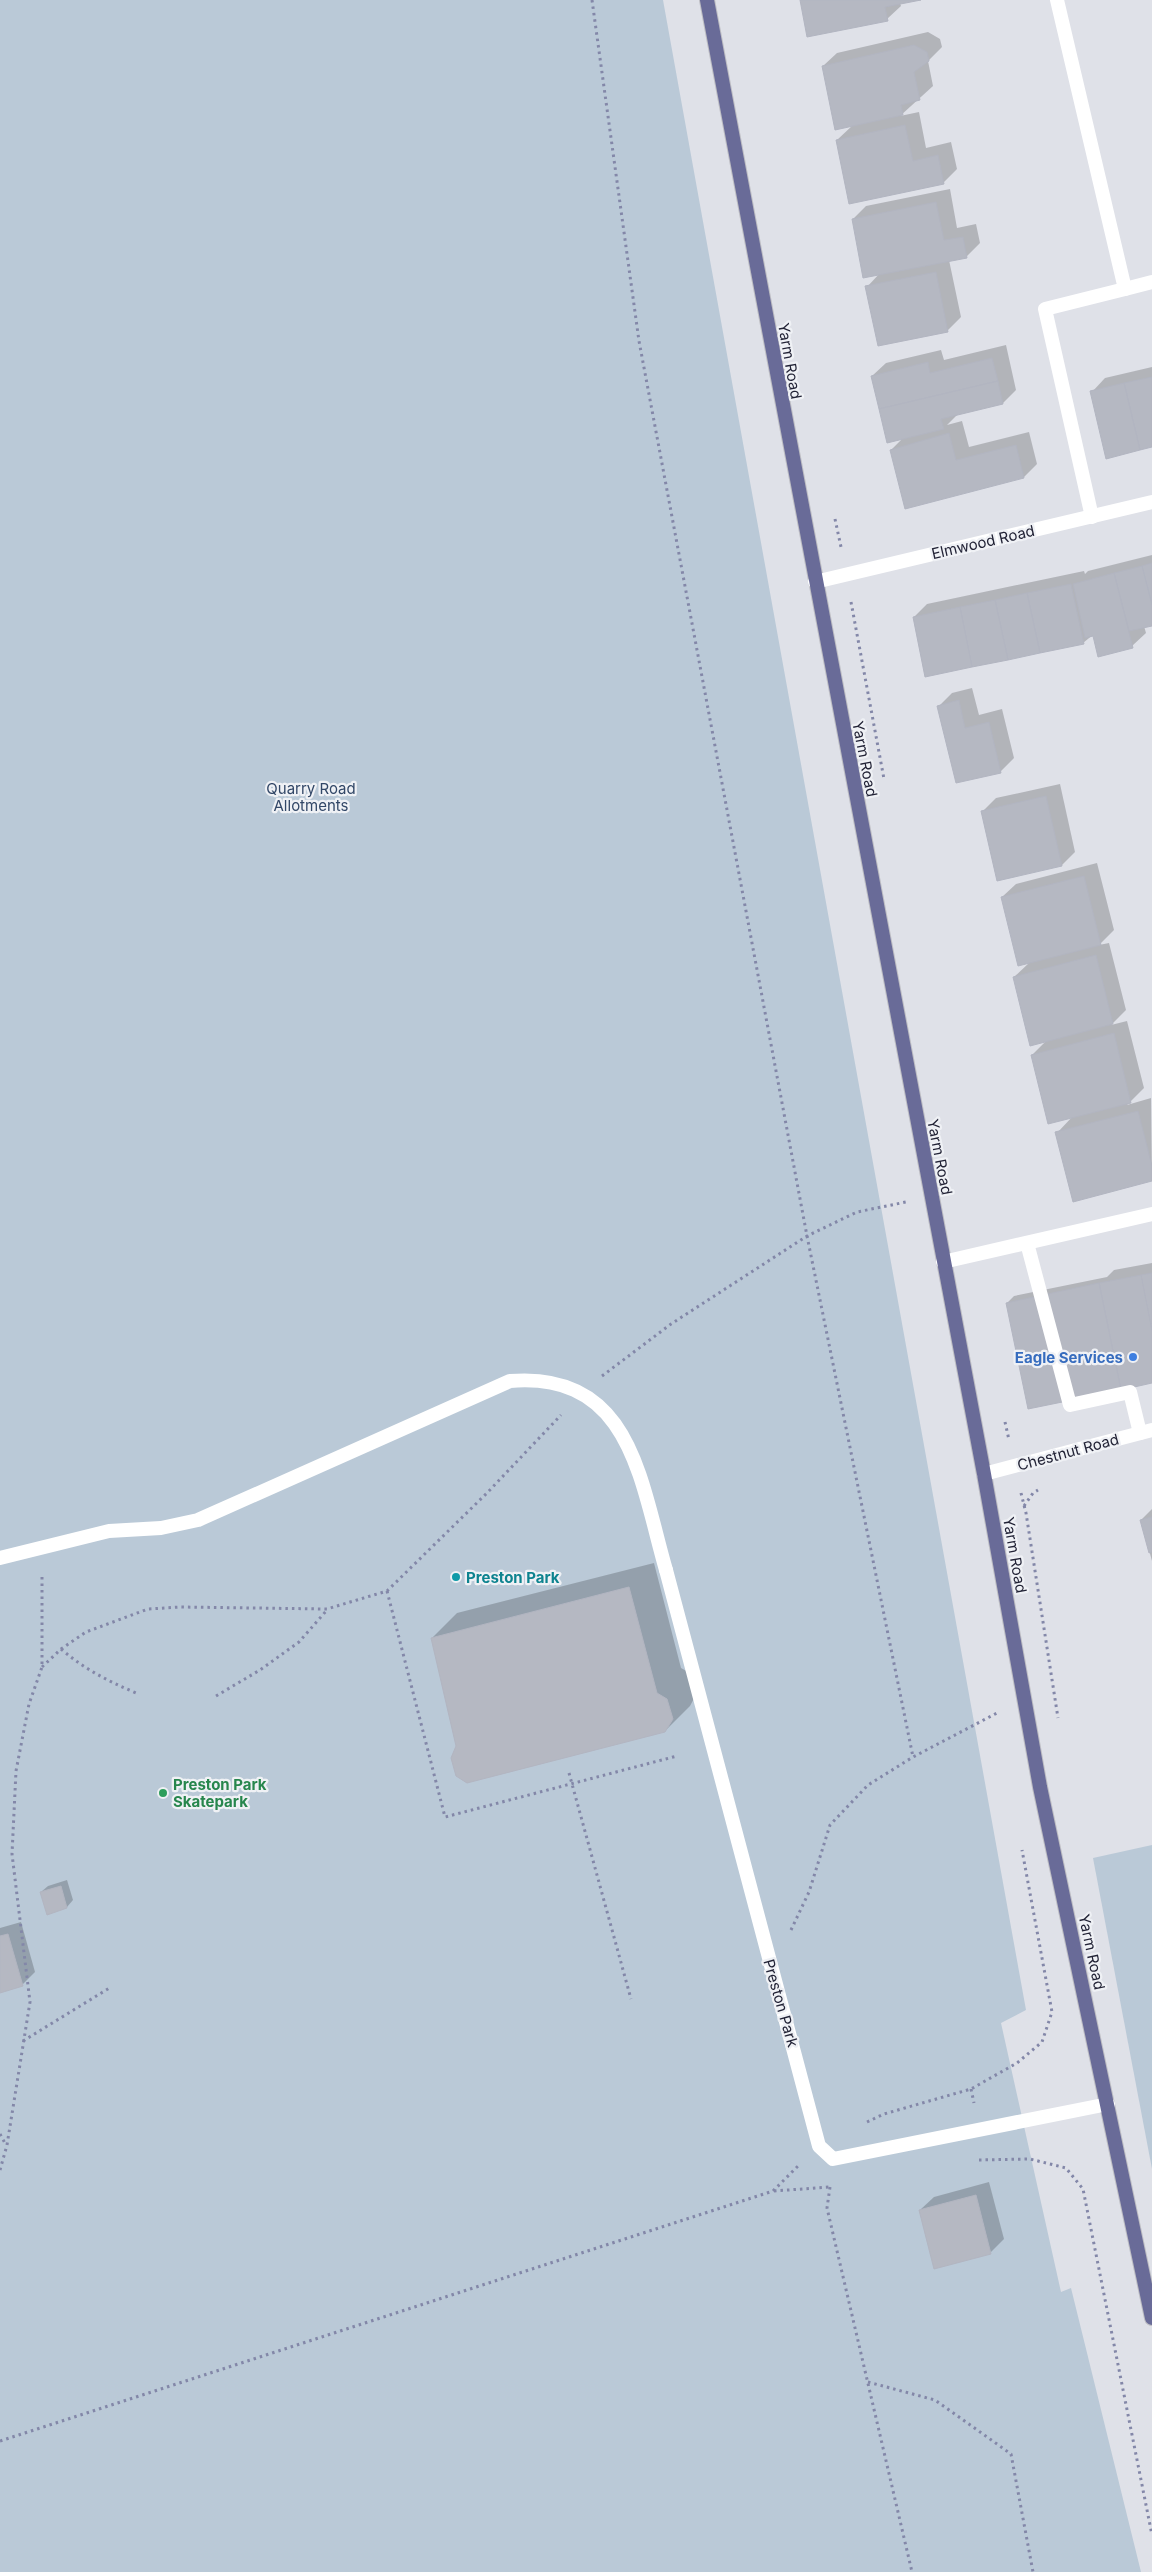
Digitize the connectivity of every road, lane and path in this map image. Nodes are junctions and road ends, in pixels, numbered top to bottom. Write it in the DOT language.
graph roads {
  1 [pos="592,0"];
  2 [pos="707,0"];
  3 [pos="1057,0"];
  4 [pos="1152,282"];
  5 [pos="1125,289"];
  6 [pos="1152,502"];
  7 [pos="1092,516"];
  8 [pos="815,582"];
  9 [pos="931,1197"];
  10 [pos="1152,1214"];
  11 [pos="807,1236"];
  12 [pos="1027,1243"];
  13 [pos="943,1262"];
  14 [pos="582,1392"];
  15 [pos="1146,1432"];
  16 [pos="984,1474"];
  17 [pos="42,1547"];
  18 [pos="0,1558"];
  19 [pos="387,1591"];
  20 [pos="327,1609"];
  21 [pos="61,1649"];
  22 [pos="42,1667"];
  23 [pos="136,1693"];
  24 [pos="216,1696"];
  25 [pos="999,1722"];
  26 [pos="676,1756"];
  27 [pos="913,1757"];
  28 [pos="569,1773"];
  29 [pos="571,1783"];
  30 [pos="1022,1848"];
  31 [pos="770,1962"];
  32 [pos="111,1987"];
  33 [pos="632,1999"];
  34 [pos="23,2041"];
  35 [pos="1108,2104"];
  36 [pos="860,2126"];
  37 [pos="0,2134"];
  38 [pos="7,2145"];
  39 [pos="819,2146"];
  40 [pos="833,2159"];
  41 [pos="978,2160"];
  42 [pos="0,2170"];
  43 [pos="838,2185"];
  44 [pos="830,2188"];
  45 [pos="774,2191"];
  46 [pos="1152,2318"];
  47 [pos="868,2382"];
  48 [pos="0,2441"];
  49 [pos="1152,2534"];
  50 [pos="912,2572"];
  51 [pos="1033,2572"];
  1 -- 11 [label="path"];
  2 -- 8 [label="main road, Yarm Road"];
  3 -- 5 [label="street"];
  4 -- 5 [label="street"];
  5 -- 7 [label="street"];
  6 -- 7 [label="street, Elmwood Road"];
  7 -- 8 [label="street, Elmwood Road"];
  8 -- 9 [label="main road, Yarm Road"];
  9 -- 11 [label="path"];
  9 -- 13 [label="main road, Yarm Road"];
  10 -- 12 [label="street"];
  11 -- 14 [label="path"];
  11 -- 27 [label="path"];
  12 -- 13 [label="street"];
  12 -- 15 [label="street"];
  13 -- 16 [label="main road, Yarm Road"];
  14 -- 17 [label="street"];
  14 -- 19 [label="path"];
  14 -- 31 [label="street, Preston Park"];
  15 -- 16 [label="street, Chestnut Road"];
  16 -- 35 [label="main road, Yarm Road"];
  17 -- 18 [label="street"];
  17 -- 22 [label="path"];
  19 -- 20 [label="path"];
  19 -- 29 [label="path"];
  20 -- 21 [label="path"];
  20 -- 24 [label="path"];
  21 -- 22 [label="path"];
  21 -- 23 [label="path"];
  22 -- 34 [label="path"];
  25 -- 27 [label="path"];
  26 -- 29 [label="path"];
  27 -- 31 [label="path"];
  28 -- 29 [label="path"];
  29 -- 33 [label="path"];
  30 -- 36 [label="path"];
  31 -- 39 [label="street, Preston Park"];
  32 -- 34 [label="path"];
  34 -- 38 [label="path"];
  35 -- 40 [label="street"];
  35 -- 46 [label="main road, Yarm Road"];
  37 -- 38 [label="path"];
  38 -- 42 [label="path"];
  39 -- 40 [label="street"];
  39 -- 45 [label="path"];
  40 -- 44 [label="path"];
  41 -- 49 [label="path"];
  43 -- 44 [label="path"];
  44 -- 45 [label="path"];
  44 -- 50 [label="path"];
  45 -- 48 [label="path"];
  47 -- 51 [label="path"];
}
